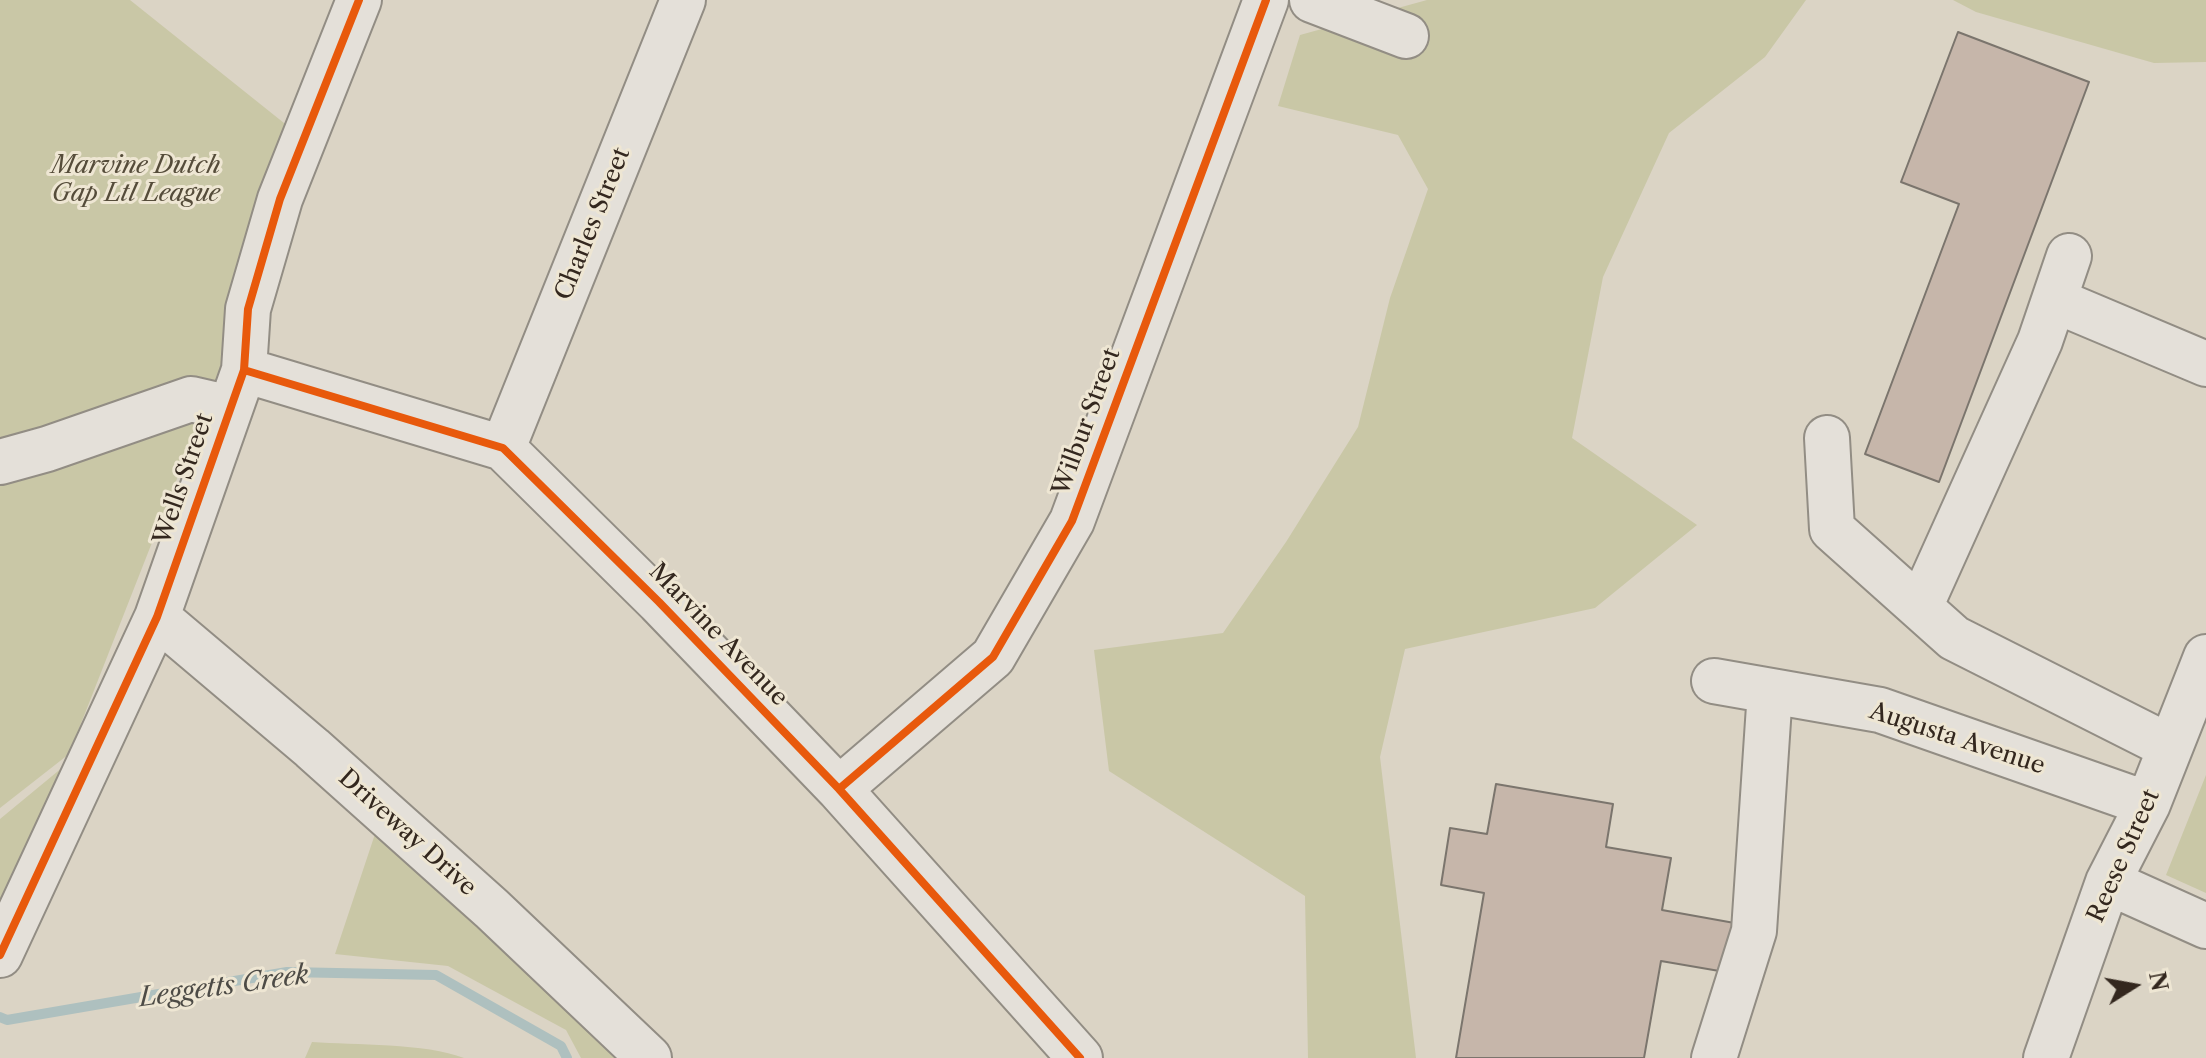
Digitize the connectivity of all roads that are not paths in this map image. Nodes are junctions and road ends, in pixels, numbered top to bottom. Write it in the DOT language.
graph roads {
  1 [pos="359,0"];
  2 [pos="683,0"];
  3 [pos="1266,0"];
  4 [pos="1312,0"];
  5 [pos="1406,36"];
  6 [pos="2069,256"];
  7 [pos="2054,300"];
  8 [pos="2206,364"];
  9 [pos="237,389"];
  10 [pos="1827,438"];
  11 [pos="503,448"];
  12 [pos="0,462"];
  13 [pos="1920,607"];
  14 [pos="157,617"];
  15 [pos="2206,657"];
  16 [pos="1714,681"];
  17 [pos="1770,691"];
  18 [pos="2170,747"];
  19 [pos="839,789"];
  20 [pos="2148,804"];
  21 [pos="2108,882"];
  22 [pos="2206,926"];
  23 [pos="0,955"];
  24 [pos="649,1058"];
  25 [pos="1080,1058"];
  26 [pos="1714,1058"];
  27 [pos="2046,1058"];
  1 -- 9 [label="street, Wells Street"];
  2 -- 11 [label="street, Charles Street"];
  3 -- 19 [label="street, Wilbur Street"];
  4 -- 5 [label="street"];
  6 -- 7 [label="street"];
  7 -- 8 [label="street"];
  7 -- 13 [label="street"];
  9 -- 11 [label="street, Marvine Avenue"];
  9 -- 12 [label="street, Marvine Avenue"];
  9 -- 14 [label="street, Wells Street"];
  10 -- 13 [label="street"];
  11 -- 19 [label="street, Marvine Avenue"];
  13 -- 18 [label="street"];
  14 -- 23 [label="street, Wells Street"];
  14 -- 24 [label="street, Driveway Drive"];
  15 -- 18 [label="street, Reese Street"];
  16 -- 17 [label="street, Augusta Avenue"];
  17 -- 20 [label="street, Augusta Avenue"];
  17 -- 26 [label="street"];
  18 -- 20 [label="street, Reese Street"];
  19 -- 25 [label="street, Marvine Avenue"];
  20 -- 21 [label="street, Reese Street"];
  21 -- 22 [label="street"];
  21 -- 27 [label="street, Reese Street"];
}
